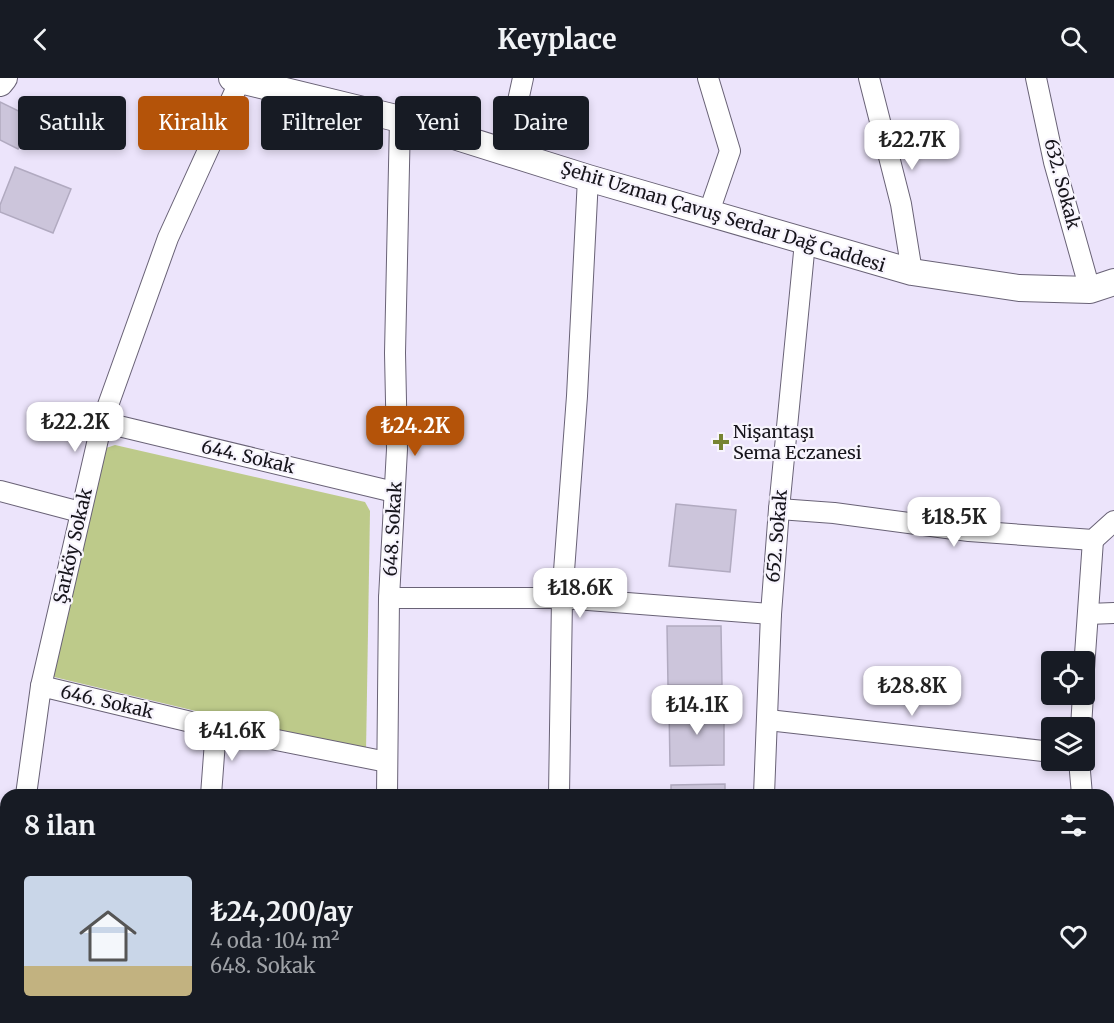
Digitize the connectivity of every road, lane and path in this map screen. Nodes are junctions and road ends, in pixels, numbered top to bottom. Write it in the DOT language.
graph roads {
  1 [pos="4,78"];
  2 [pos="523,78"];
  3 [pos="708,78"];
  4 [pos="869,78"];
  5 [pos="1036,78"];
  6 [pos="238,79"];
  7 [pos="0,83"];
  8 [pos="395,118"];
  9 [pos="481,143"];
  10 [pos="399,150"];
  11 [pos="507,151"];
  12 [pos="588,178"];
  13 [pos="709,212"];
  14 [pos="805,242"];
  15 [pos="912,272"];
  16 [pos="1102,286"];
  17 [pos="102,422"];
  18 [pos="0,490"];
  19 [pos="394,492"];
  20 [pos="779,509"];
  21 [pos="80,512"];
  22 [pos="1114,521"];
  23 [pos="1093,540"];
  24 [pos="389,598"];
  25 [pos="562,598"];
  26 [pos="1114,613"];
  27 [pos="771,614"];
  28 [pos="1088,614"];
  29 [pos="1085,651"];
  30 [pos="40,686"];
  31 [pos="768,720"];
  32 [pos="216,728"];
  33 [pos="1041,751"];
  34 [pos="387,762"];
  35 [pos="1080,771"];
  36 [pos="27,789"];
  37 [pos="211,789"];
  38 [pos="387,789"];
  39 [pos="559,789"];
  40 [pos="764,789"];
  41 [pos="1081,789"];
  42 [pos="388,1023"];
  43 [pos="393,1023"];
  1 -- 7 [label="street"];
  2 -- 11 [label="street"];
  3 -- 13 [label="street"];
  4 -- 15 [label="street"];
  5 -- 16 [label="street, 632. Sokak"];
  6 -- 8 [label="street, Şehit Uzman Çavuş Serdar Dağ Caddesi"];
  6 -- 17 [label="street, Şarköy Sokak"];
  9 -- 11 [label="street, Şehit Uzman Çavuş Serdar Dağ Caddesi"];
  10 -- 19 [label="street, 648. Sokak"];
  11 -- 12 [label="street, Şehit Uzman Çavuş Serdar Dağ Caddesi"];
  12 -- 13 [label="street, Şehit Uzman Çavuş Serdar Dağ Caddesi"];
  12 -- 25 [label="street"];
  13 -- 14 [label="street, Şehit Uzman Çavuş Serdar Dağ Caddesi"];
  14 -- 15 [label="street, Şehit Uzman Çavuş Serdar Dağ Caddesi"];
  14 -- 20 [label="street, 652. Sokak"];
  15 -- 16 [label="street, Şehit Uzman Çavuş Serdar Dağ Caddesi"];
  17 -- 19 [label="street, 644. Sokak"];
  17 -- 21 [label="street, Şarköy Sokak"];
  18 -- 21 [label="street"];
  19 -- 24 [label="street, 648. Sokak"];
  20 -- 23 [label="street"];
  20 -- 27 [label="street, 652. Sokak"];
  21 -- 30 [label="street, Şarköy Sokak"];
  22 -- 23 [label="street"];
  23 -- 28 [label="street"];
  24 -- 25 [label="street"];
  24 -- 34 [label="street, 648. Sokak"];
  25 -- 27 [label="street"];
  25 -- 39 [label="street"];
  26 -- 28 [label="street"];
  27 -- 31 [label="street, 652. Sokak"];
  28 -- 29 [label="street"];
  30 -- 32 [label="street, 646. Sokak"];
  30 -- 36 [label="street, 646. Sokak"];
  31 -- 33 [label="street"];
  31 -- 40 [label="street, 652. Sokak"];
  32 -- 34 [label="street, 646. Sokak"];
  32 -- 37 [label="street"];
  34 -- 38 [label="street, 648. Sokak"];
  35 -- 41 [label="street"];
  42 -- 43 [label="street"];
}
